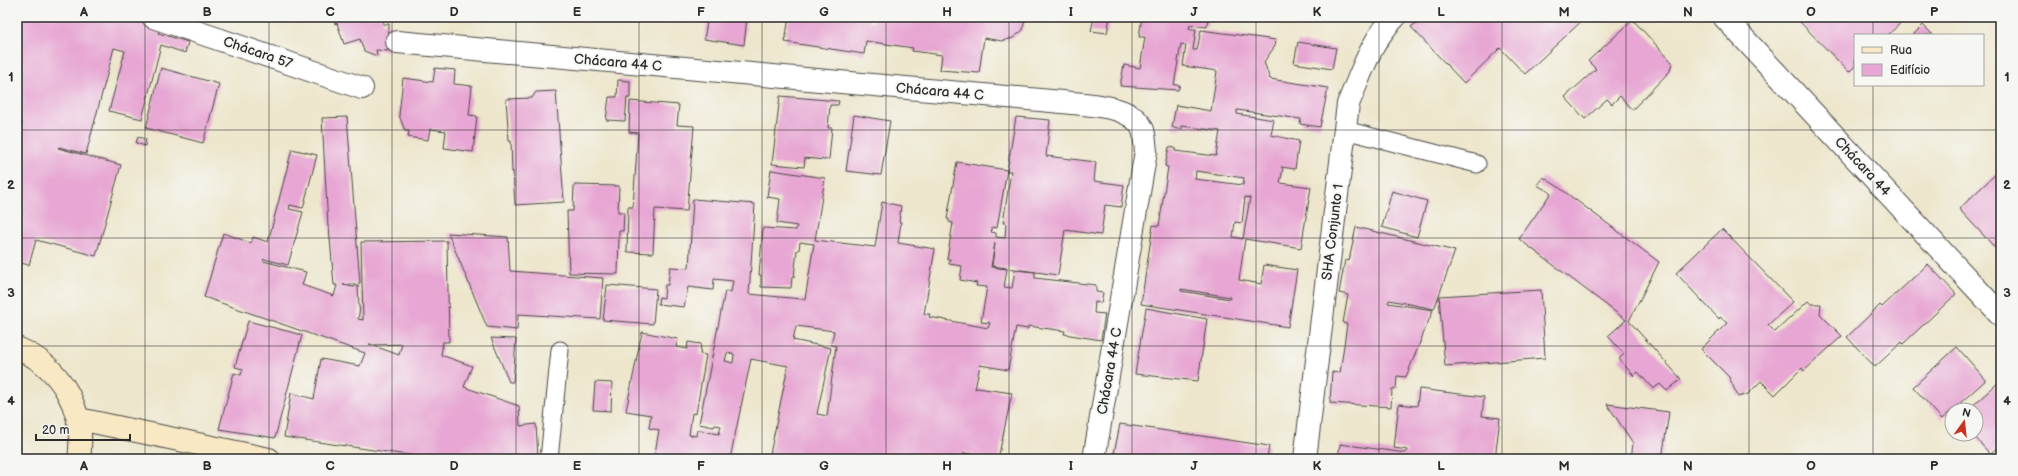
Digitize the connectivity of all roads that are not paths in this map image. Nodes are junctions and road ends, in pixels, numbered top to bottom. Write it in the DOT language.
graph roads {
  1 [pos="153,17"];
  2 [pos="1395,17"];
  3 [pos="1724,17"];
  4 [pos="397,42"];
  5 [pos="362,88"];
  6 [pos="1345,130"];
  7 [pos="1476,164"];
  8 [pos="2001,315"];
  9 [pos="17,348"];
  10 [pos="560,350"];
  11 [pos="79,420"];
  12 [pos="79,459"];
  13 [pos="269,459"];
  14 [pos="550,459"];
  15 [pos="1094,459"];
  16 [pos="1305,459"];
  1 -- 5 [label="street, Chácara 57"];
  2 -- 6 [label="street, SHA Conjunto 1"];
  3 -- 8 [label="street, Chácara 44"];
  4 -- 15 [label="street, Chácara 44 C"];
  6 -- 7 [label="lane"];
  6 -- 16 [label="street, SHA Conjunto 1"];
  9 -- 11 [label="street"];
  10 -- 14 [label="lane"];
  11 -- 12 [label="street"];
  11 -- 13 [label="street"];
}
